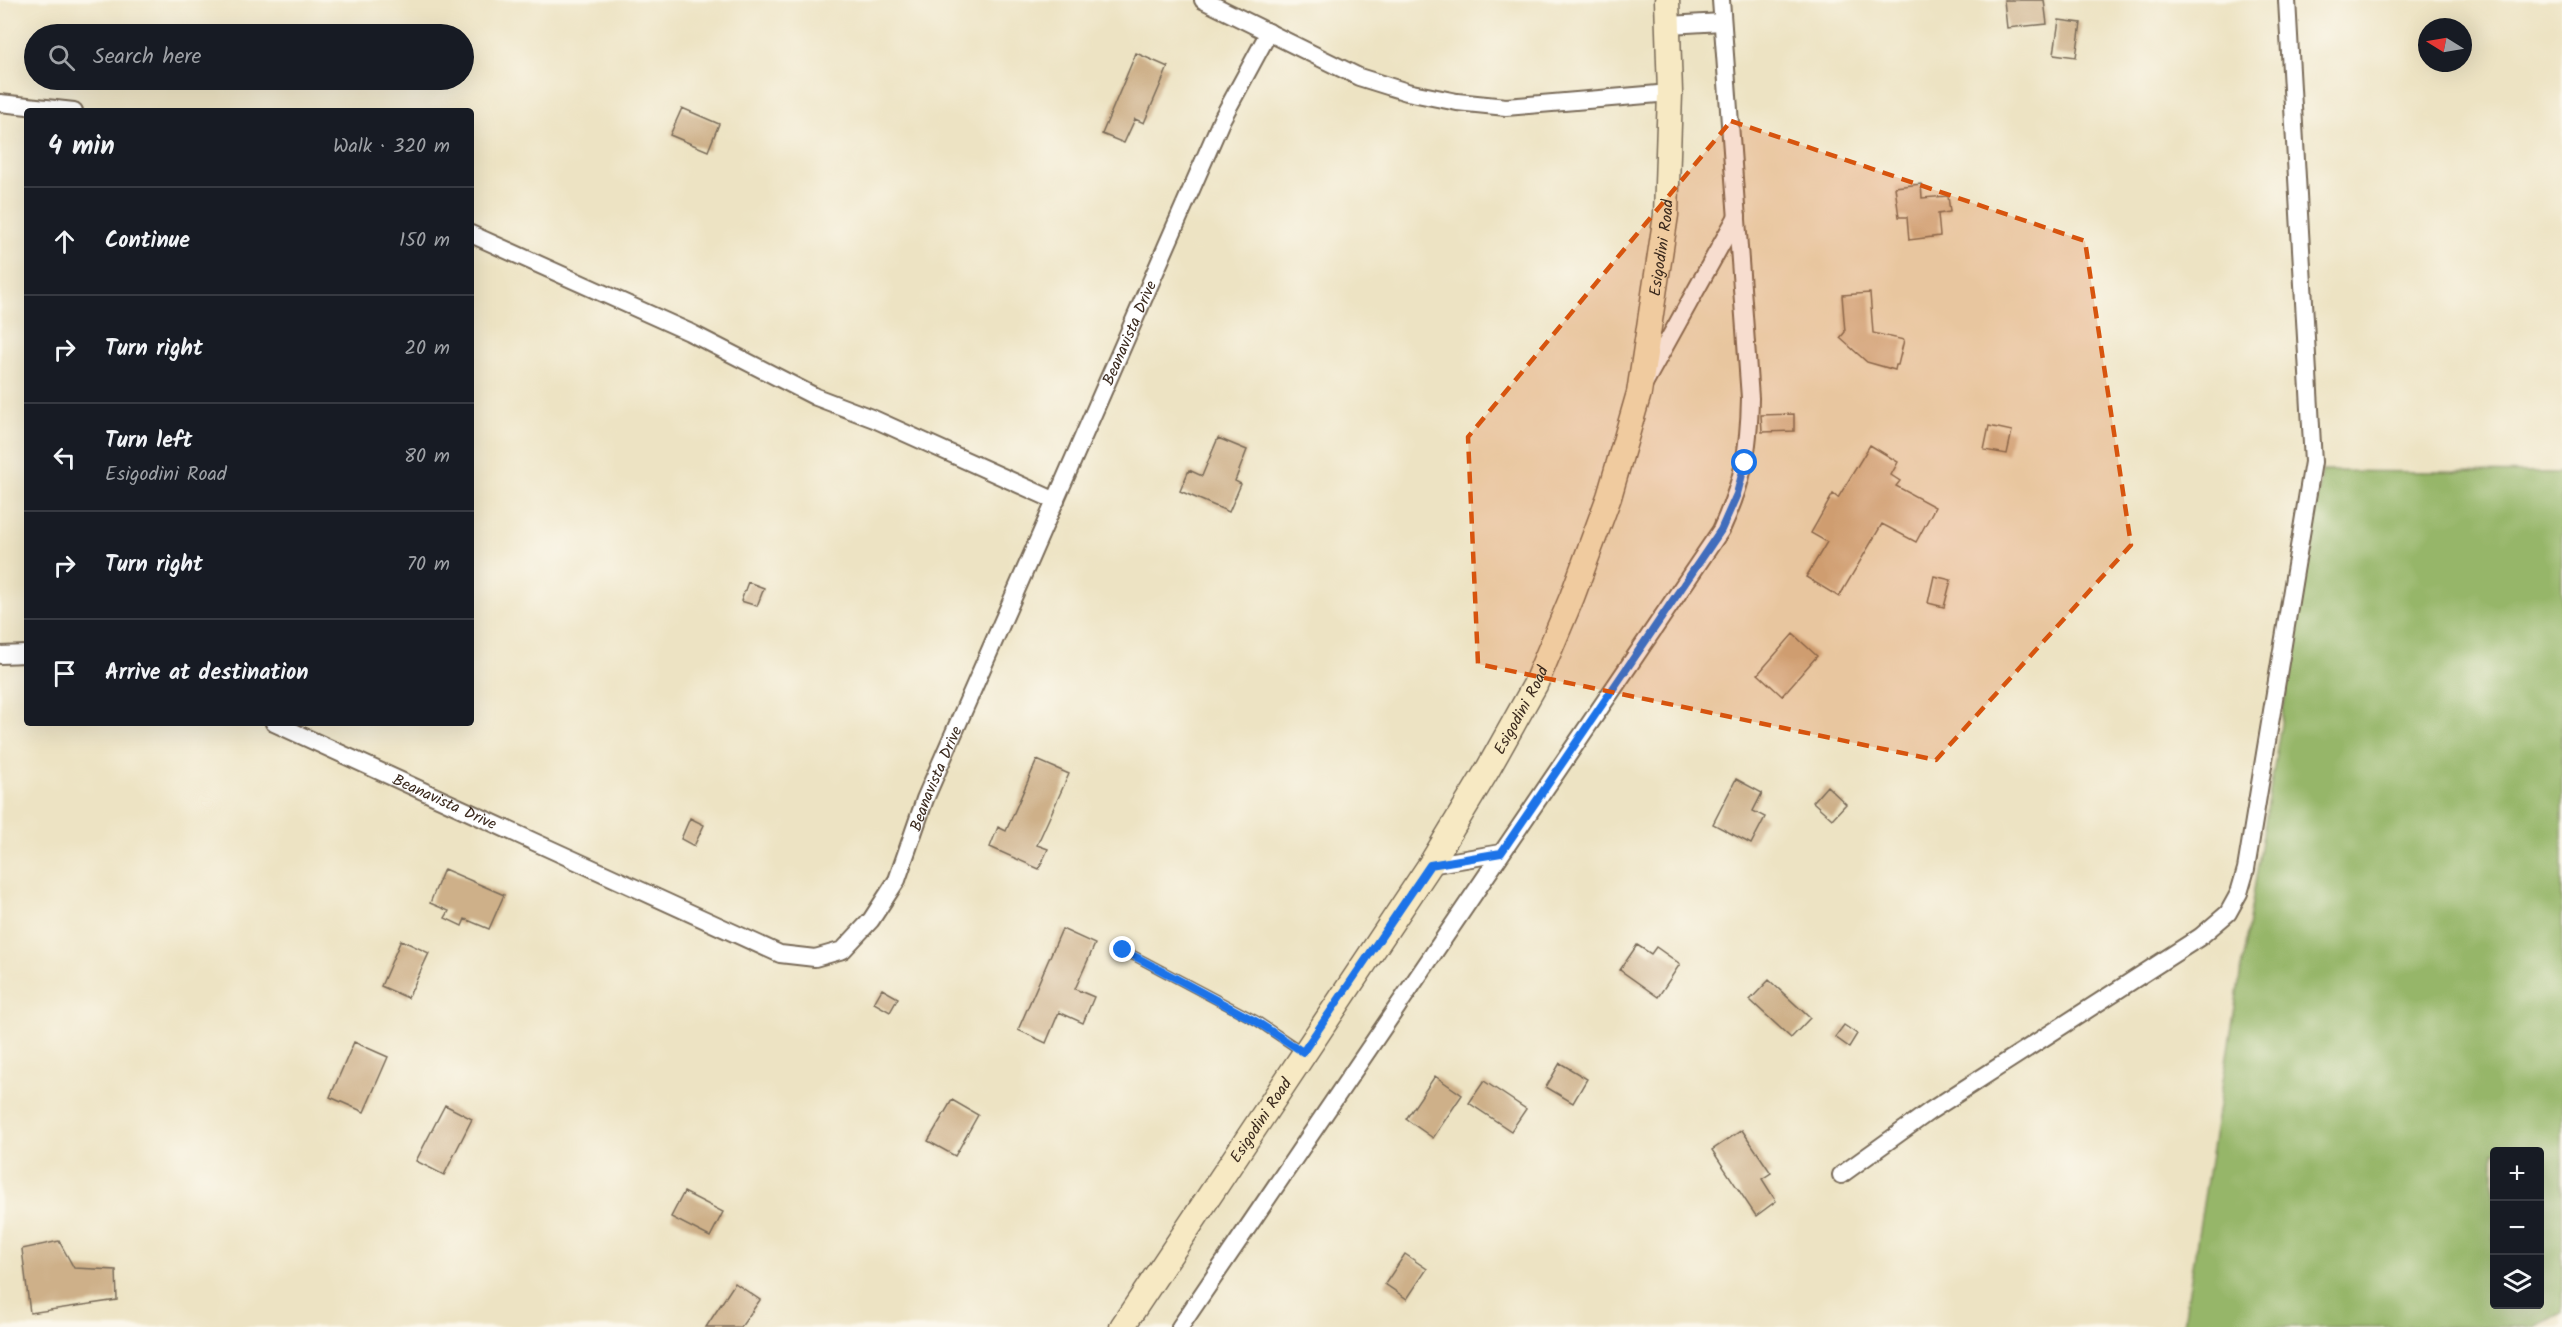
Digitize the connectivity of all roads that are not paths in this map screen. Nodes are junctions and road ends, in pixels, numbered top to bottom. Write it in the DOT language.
graph roads {
  1 [pos="1203,0"];
  2 [pos="1667,0"];
  3 [pos="1721,0"];
  4 [pos="2287,0"];
  5 [pos="1722,22"];
  6 [pos="1669,25"];
  7 [pos="1269,32"];
  8 [pos="1670,93"];
  9 [pos="0,103"];
  10 [pos="46,108"];
  11 [pos="1737,216"];
  12 [pos="474,235"];
  13 [pos="1639,393"];
  14 [pos="1056,501"];
  15 [pos="24,654"];
  16 [pos="0,655"];
  17 [pos="281,726"];
  18 [pos="1501,853"];
  19 [pos="1430,865"];
  20 [pos="1123,950"];
  21 [pos="1303,1052"];
  22 [pos="1841,1175"];
  23 [pos="1122,1327"];
  24 [pos="1180,1327"];
  1 -- 7 [label="street"];
  2 -- 6 [label="main road, Esigodini Road"];
  3 -- 5 [label="street"];
  4 -- 22 [label="street"];
  5 -- 6 [label="street"];
  5 -- 11 [label="street"];
  6 -- 8 [label="main road, Esigodini Road"];
  7 -- 8 [label="street"];
  7 -- 14 [label="street, Beanavista Drive"];
  8 -- 13 [label="main road, Esigodini Road"];
  9 -- 10 [label="street"];
  11 -- 13 [label="street"];
  11 -- 18 [label="street"];
  12 -- 14 [label="street"];
  13 -- 19 [label="main road, Esigodini Road"];
  14 -- 17 [label="street, Beanavista Drive"];
  15 -- 16 [label="street"];
  18 -- 19 [label="street"];
  18 -- 24 [label="street"];
  19 -- 21 [label="main road, Esigodini Road"];
  20 -- 21 [label="lane"];
  21 -- 23 [label="main road, Esigodini Road"];
}
